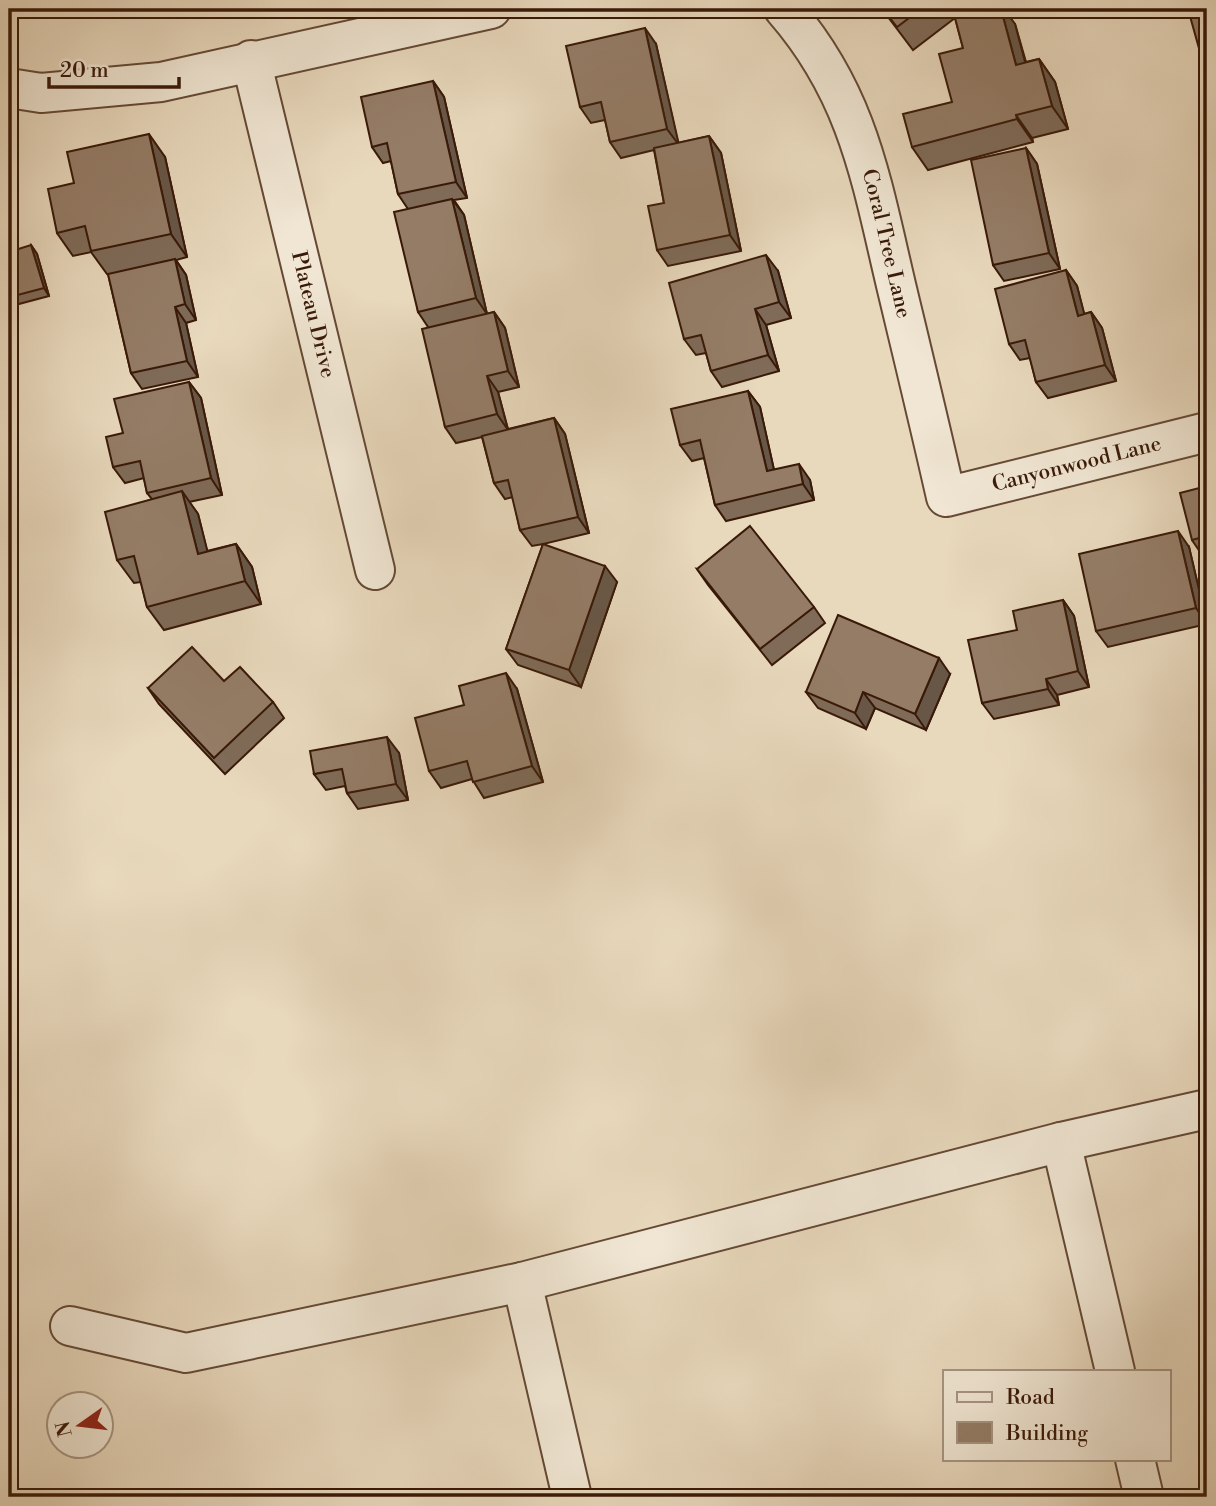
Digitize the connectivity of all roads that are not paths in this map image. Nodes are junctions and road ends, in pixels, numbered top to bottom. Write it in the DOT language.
graph roads {
  1 [pos="491,9"];
  2 [pos="784,9"];
  3 [pos="251,60"];
  4 [pos="9,88"];
  5 [pos="1207,432"];
  6 [pos="946,497"];
  7 [pos="375,570"];
  8 [pos="1207,1109"];
  9 [pos="1061,1142"];
  10 [pos="522,1282"];
  11 [pos="70,1326"];
  12 [pos="1115,1370"];
  13 [pos="1135,1460"];
  14 [pos="572,1497"];
  15 [pos="1144,1497"];
  1 -- 3 [label="street"];
  2 -- 6 [label="street, Coral Tree Lane"];
  3 -- 4 [label="street"];
  3 -- 7 [label="street, Plateau Drive"];
  5 -- 6 [label="street, Canyonwood Lane"];
  8 -- 9 [label="street"];
  9 -- 10 [label="street"];
  9 -- 12 [label="street"];
  10 -- 11 [label="street"];
  10 -- 14 [label="street"];
  13 -- 15 [label="street"];
}
